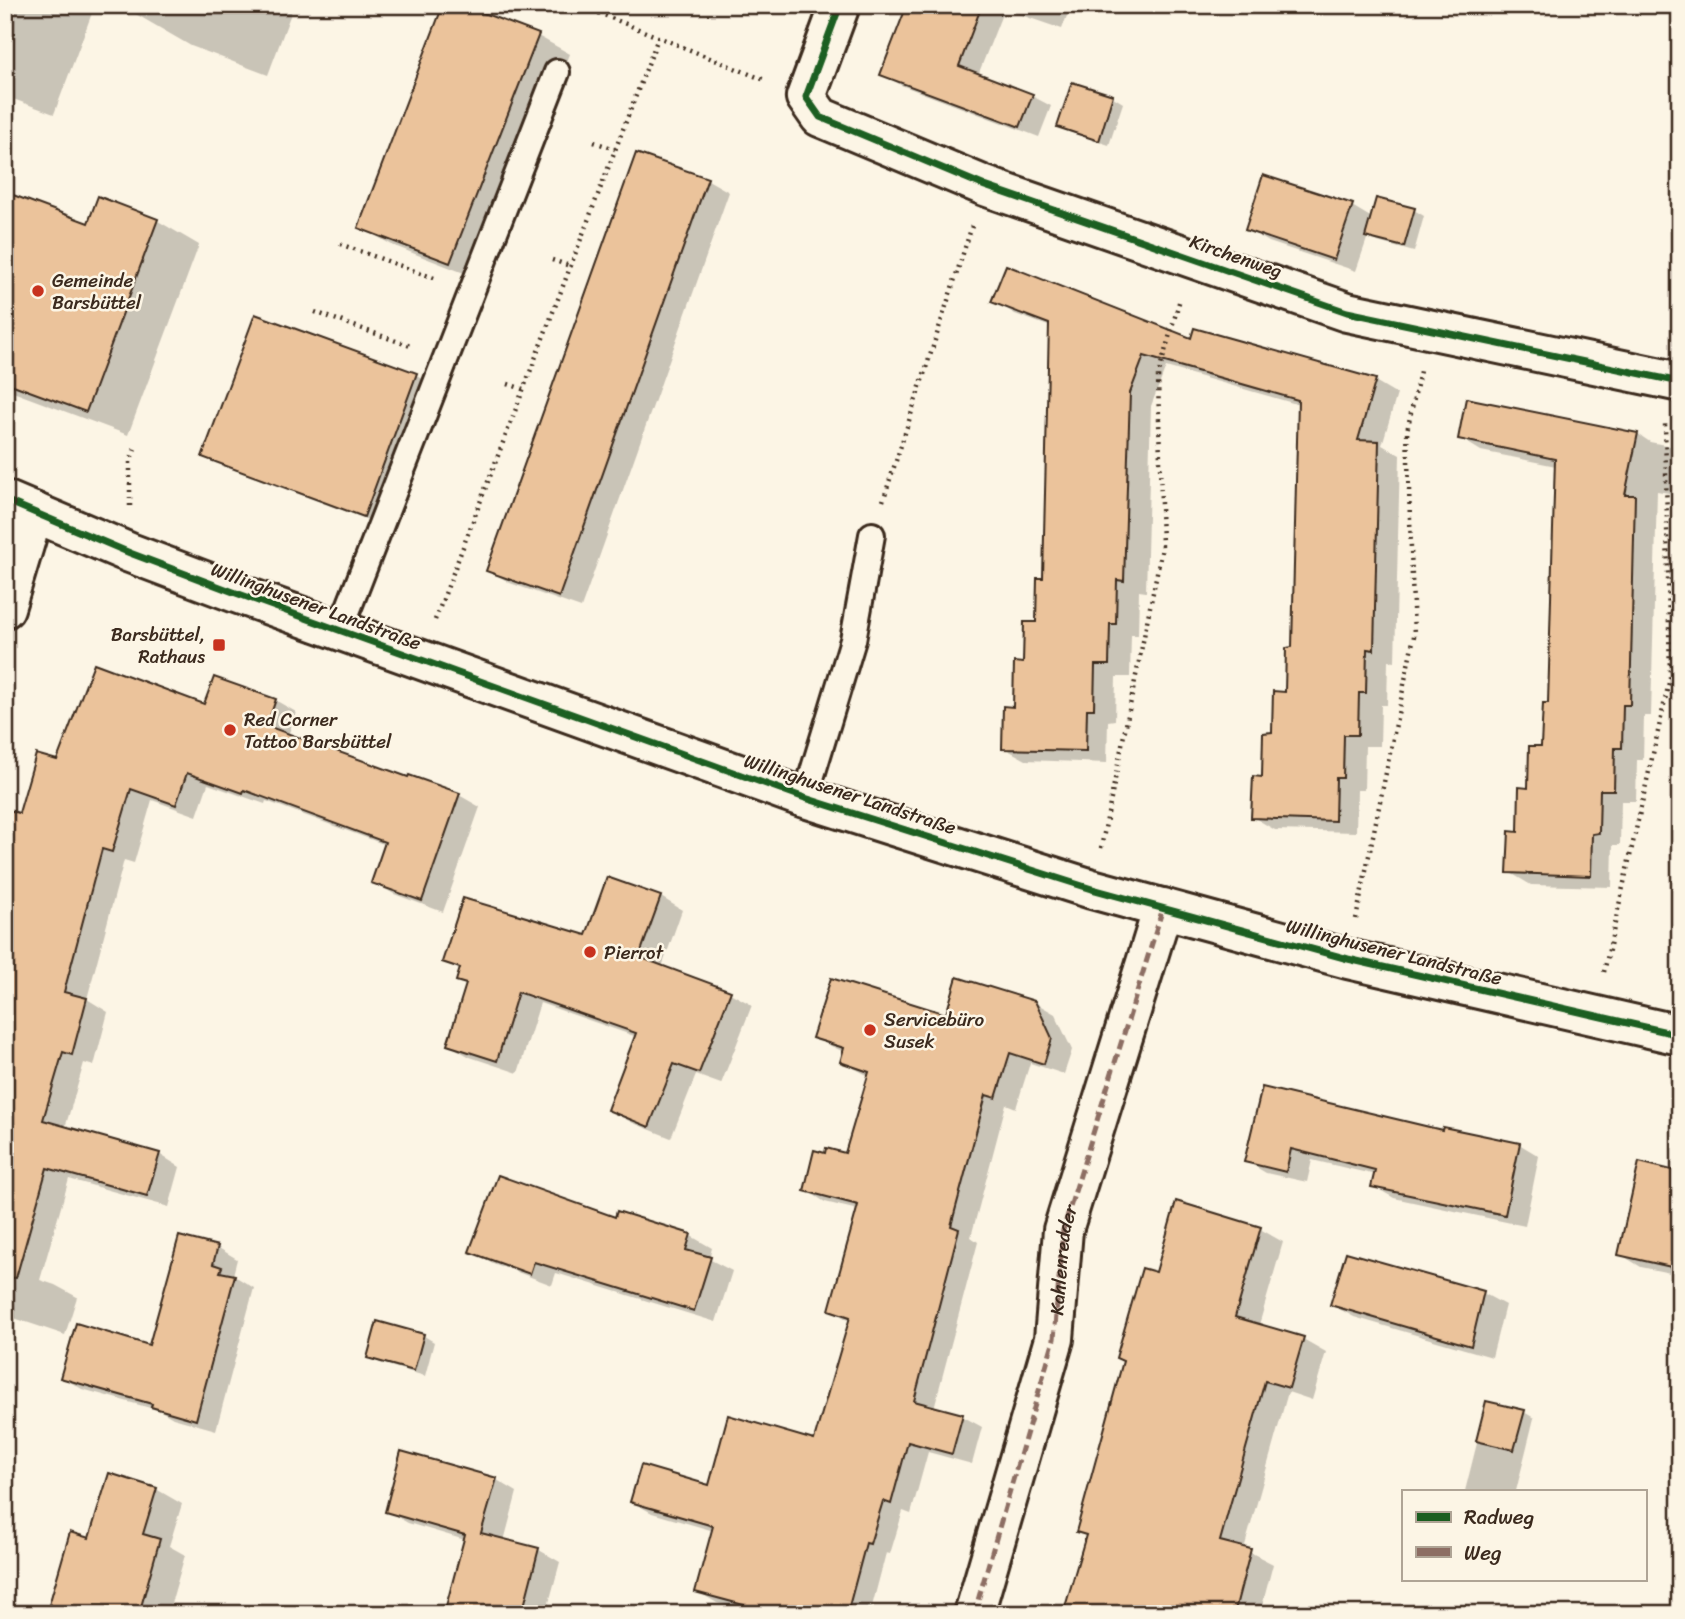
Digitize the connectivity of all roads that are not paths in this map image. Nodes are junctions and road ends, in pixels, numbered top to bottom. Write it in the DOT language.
graph roads {
  1 [pos="840,5"];
  2 [pos="557,72"];
  3 [pos="1672,380"];
  4 [pos="19,506"];
  5 [pos="872,535"];
  6 [pos="5,608"];
  7 [pos="340,630"];
  8 [pos="805,797"];
  9 [pos="1163,908"];
  10 [pos="1680,1035"];
  11 [pos="974,1614"];
  1 -- 3 [label="street, Kirchenweg"];
  2 -- 7 [label="lane"];
  4 -- 6 [label="street"];
  4 -- 7 [label="street, Willinghusener Landstraße"];
  5 -- 8 [label="lane"];
  7 -- 8 [label="street, Willinghusener Landstraße"];
  8 -- 9 [label="street, Willinghusener Landstraße"];
  9 -- 10 [label="street, Willinghusener Landstraße"];
  9 -- 11 [label="street, Kahlenredder"];
}
